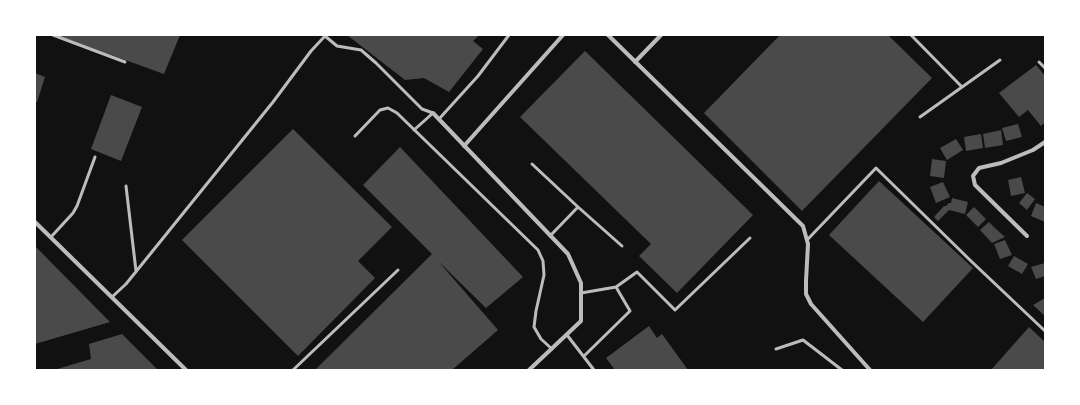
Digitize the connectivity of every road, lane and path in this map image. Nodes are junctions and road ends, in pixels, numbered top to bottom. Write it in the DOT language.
graph roads {
  1 [pos="53,35"];
  2 [pos="509,35"];
  3 [pos="563,35"];
  4 [pos="608,35"];
  5 [pos="661,35"];
  6 [pos="911,35"];
  7 [pos="1000,60"];
  8 [pos="125,62"];
  9 [pos="635,62"];
  10 [pos="1039,62"];
  11 [pos="1045,68"];
  12 [pos="962,87"];
  13 [pos="433,113"];
  14 [pos="920,117"];
  15 [pos="439,119"];
  16 [pos="414,130"];
  17 [pos="355,136"];
  18 [pos="1045,142"];
  19 [pos="464,146"];
  20 [pos="95,157"];
  21 [pos="532,164"];
  22 [pos="126,186"];
  23 [pos="578,207"];
  24 [pos="35,222"];
  25 [pos="550,236"];
  26 [pos="1028,236"];
  27 [pos="51,237"];
  28 [pos="750,238"];
  29 [pos="808,239"];
  30 [pos="622,246"];
  31 [pos="398,270"];
  32 [pos="136,272"];
  33 [pos="616,287"];
  34 [pos="581,293"];
  35 [pos="112,297"];
  36 [pos="1045,331"];
  37 [pos="567,334"];
  38 [pos="552,349"];
  39 [pos="776,349"];
  40 [pos="584,356"];
  41 [pos="186,370"];
  42 [pos="293,370"];
  43 [pos="529,370"];
  44 [pos="594,370"];
  45 [pos="842,370"];
  46 [pos="870,370"];
  1 -- 8 [label="lane"];
  2 -- 15 [label="lane"];
  3 -- 19 [label="street"];
  4 -- 9 [label="street"];
  5 -- 9 [label="street"];
  6 -- 12 [label="lane"];
  7 -- 12 [label="lane"];
  9 -- 29 [label="street"];
  10 -- 11 [label="lane"];
  12 -- 14 [label="lane"];
  13 -- 15 [label="street"];
  13 -- 16 [label="lane"];
  13 -- 32 [label="lane"];
  15 -- 19 [label="street"];
  16 -- 17 [label="lane"];
  16 -- 38 [label="lane"];
  18 -- 26 [label="street"];
  19 -- 25 [label="street"];
  20 -- 27 [label="lane"];
  21 -- 23 [label="lane"];
  22 -- 32 [label="lane"];
  23 -- 25 [label="lane"];
  23 -- 30 [label="lane"];
  24 -- 27 [label="street"];
  25 -- 34 [label="street"];
  27 -- 35 [label="street"];
  28 -- 33 [label="lane"];
  29 -- 36 [label="lane"];
  29 -- 46 [label="street"];
  31 -- 42 [label="lane"];
  32 -- 35 [label="lane"];
  33 -- 34 [label="lane"];
  33 -- 40 [label="lane"];
  34 -- 37 [label="street"];
  35 -- 41 [label="street"];
  37 -- 38 [label="street"];
  37 -- 40 [label="lane"];
  38 -- 43 [label="street"];
  39 -- 45 [label="lane"];
  40 -- 44 [label="lane"];
}
